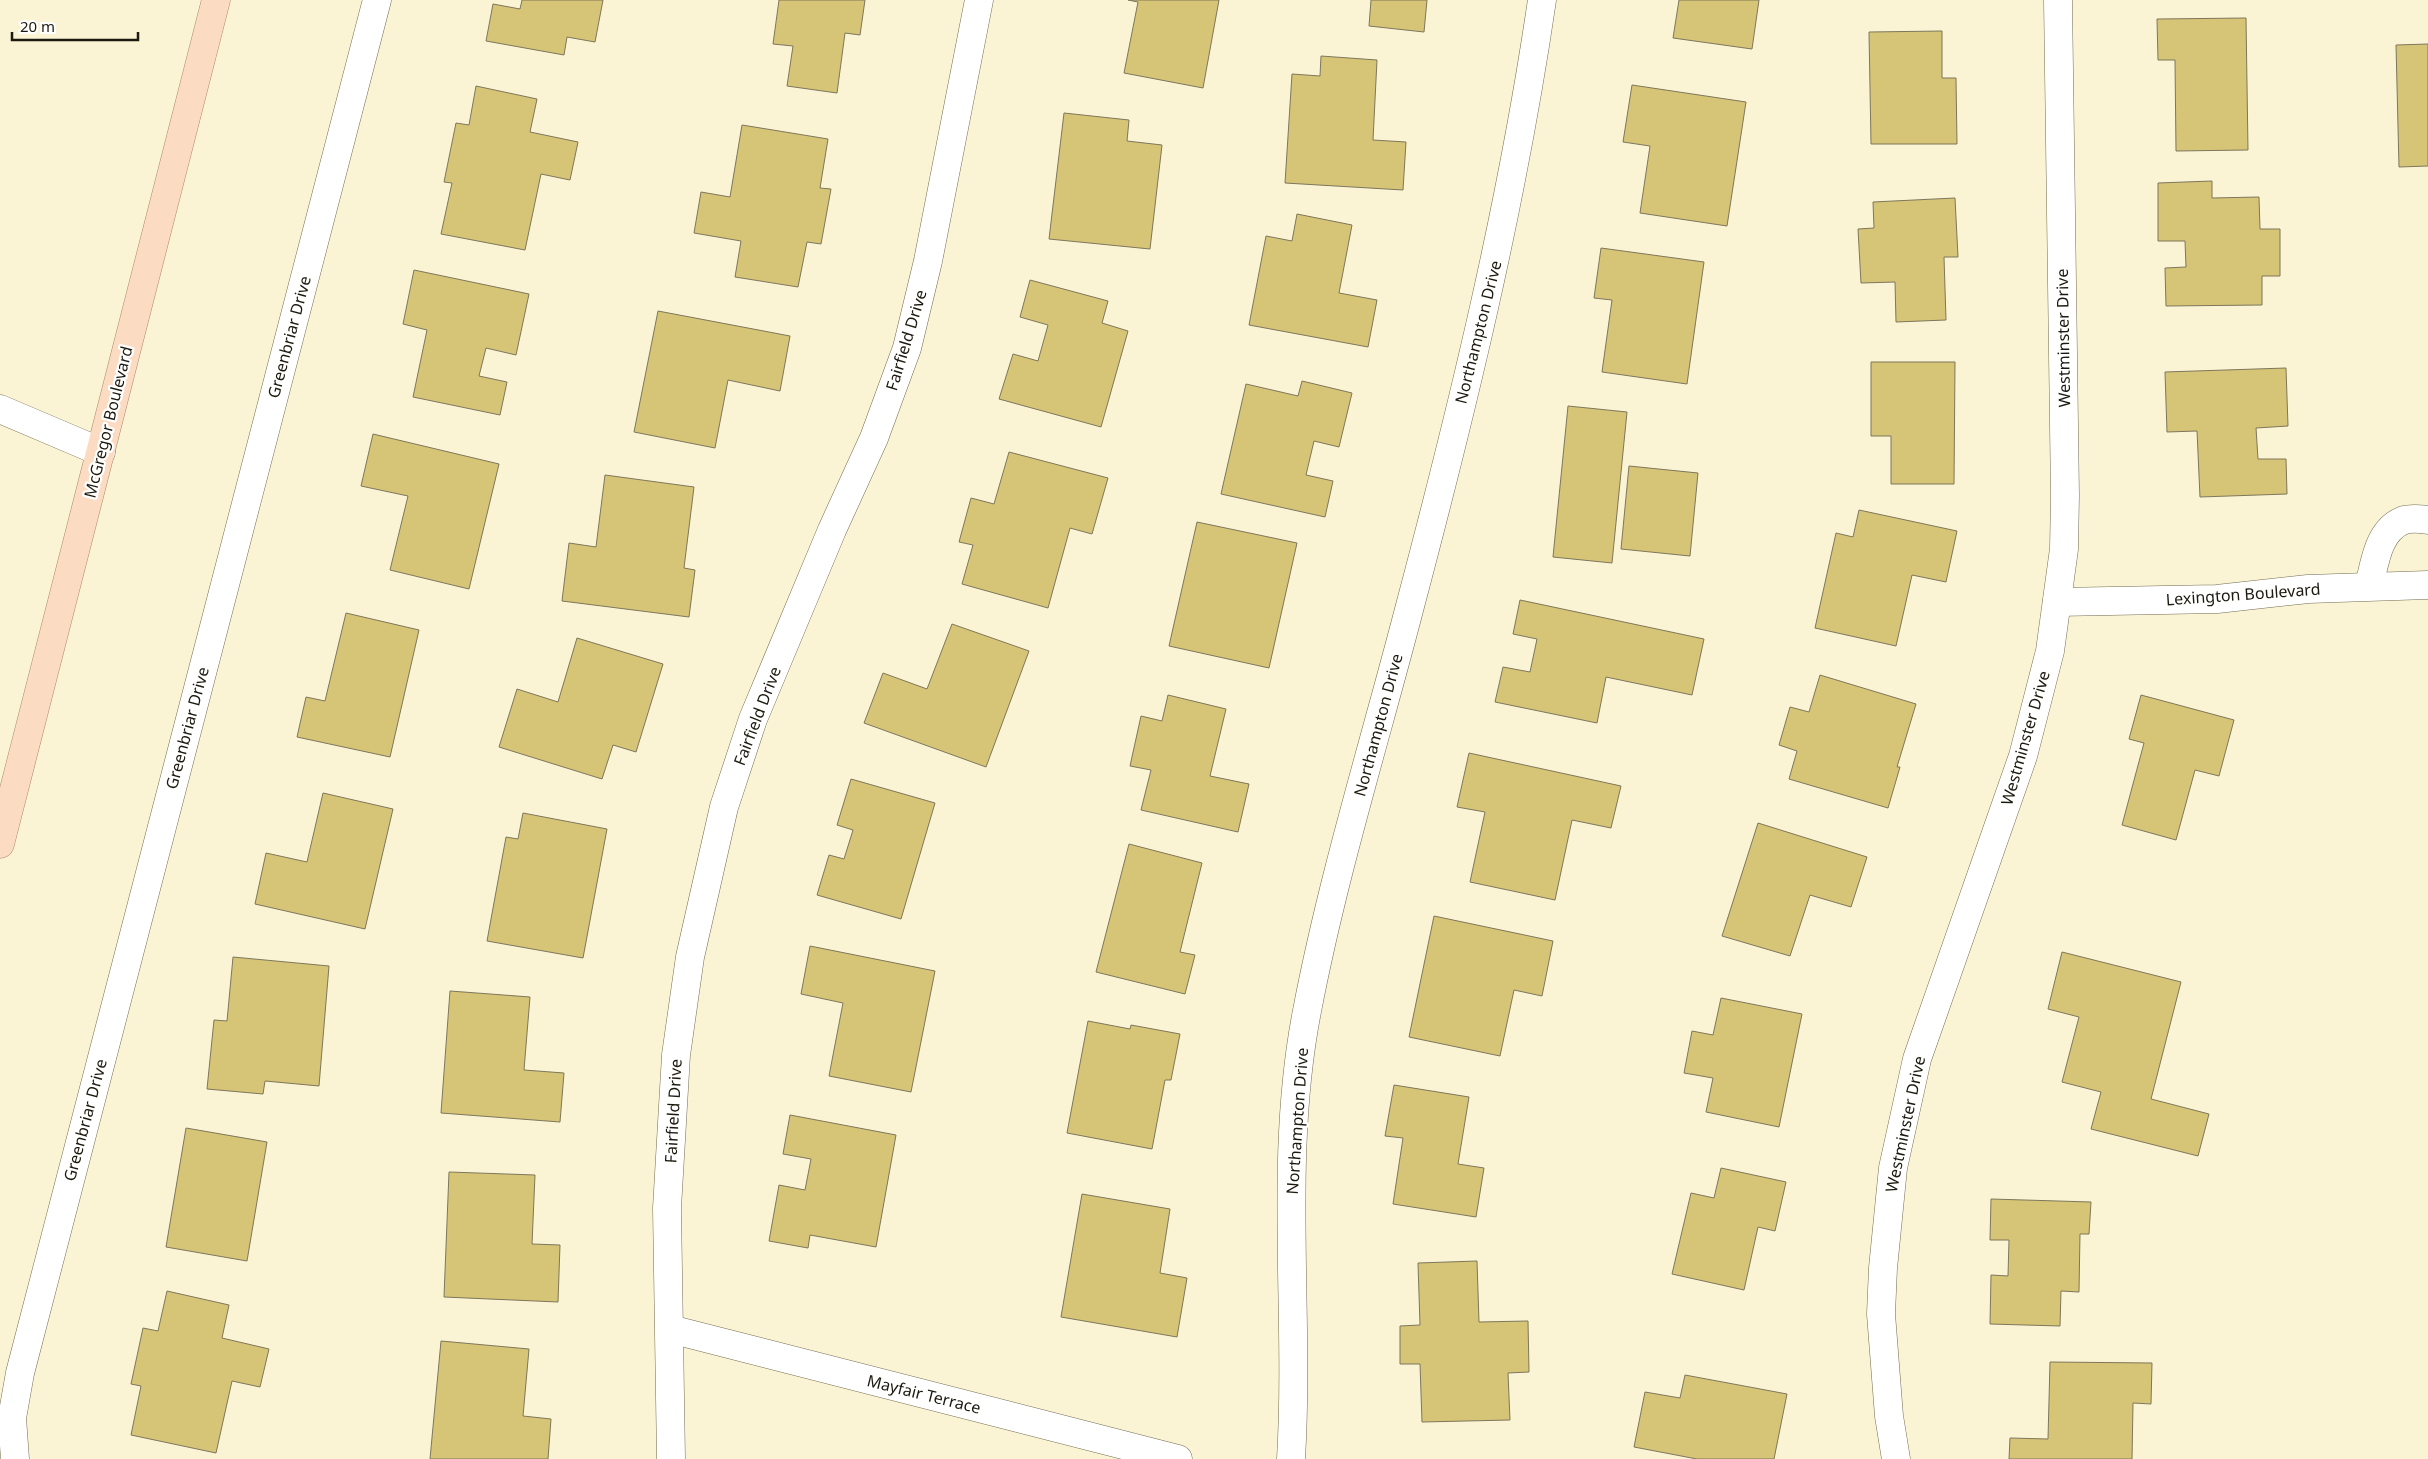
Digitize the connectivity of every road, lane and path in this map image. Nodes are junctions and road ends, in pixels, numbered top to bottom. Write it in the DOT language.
graph roads {
  1 [pos="216,0"];
  2 [pos="377,0"];
  3 [pos="979,0"];
  4 [pos="1542,0"];
  5 [pos="2058,0"];
  6 [pos="0,409"];
  7 [pos="101,452"];
  8 [pos="2428,520"];
  9 [pos="2428,585"];
  10 [pos="2369,586"];
  11 [pos="2057,602"];
  12 [pos="0,844"];
  13 [pos="670,1329"];
  14 [pos="15,1459"];
  15 [pos="671,1459"];
  16 [pos="1178,1459"];
  17 [pos="1291,1459"];
  18 [pos="1896,1459"];
  1 -- 7 [label="main road, McGregor Boulevard"];
  2 -- 14 [label="street, Greenbriar Drive"];
  3 -- 13 [label="street, Fairfield Drive"];
  4 -- 17 [label="street, Northampton Drive"];
  5 -- 11 [label="street, Westminster Drive"];
  6 -- 7 [label="street"];
  7 -- 12 [label="main road, McGregor Boulevard"];
  8 -- 10 [label="street"];
  9 -- 10 [label="street, Lexington Boulevard"];
  10 -- 11 [label="street, Lexington Boulevard"];
  11 -- 18 [label="street, Westminster Drive"];
  13 -- 15 [label="street, Fairfield Drive"];
  13 -- 16 [label="street, Mayfair Terrace"];
}
